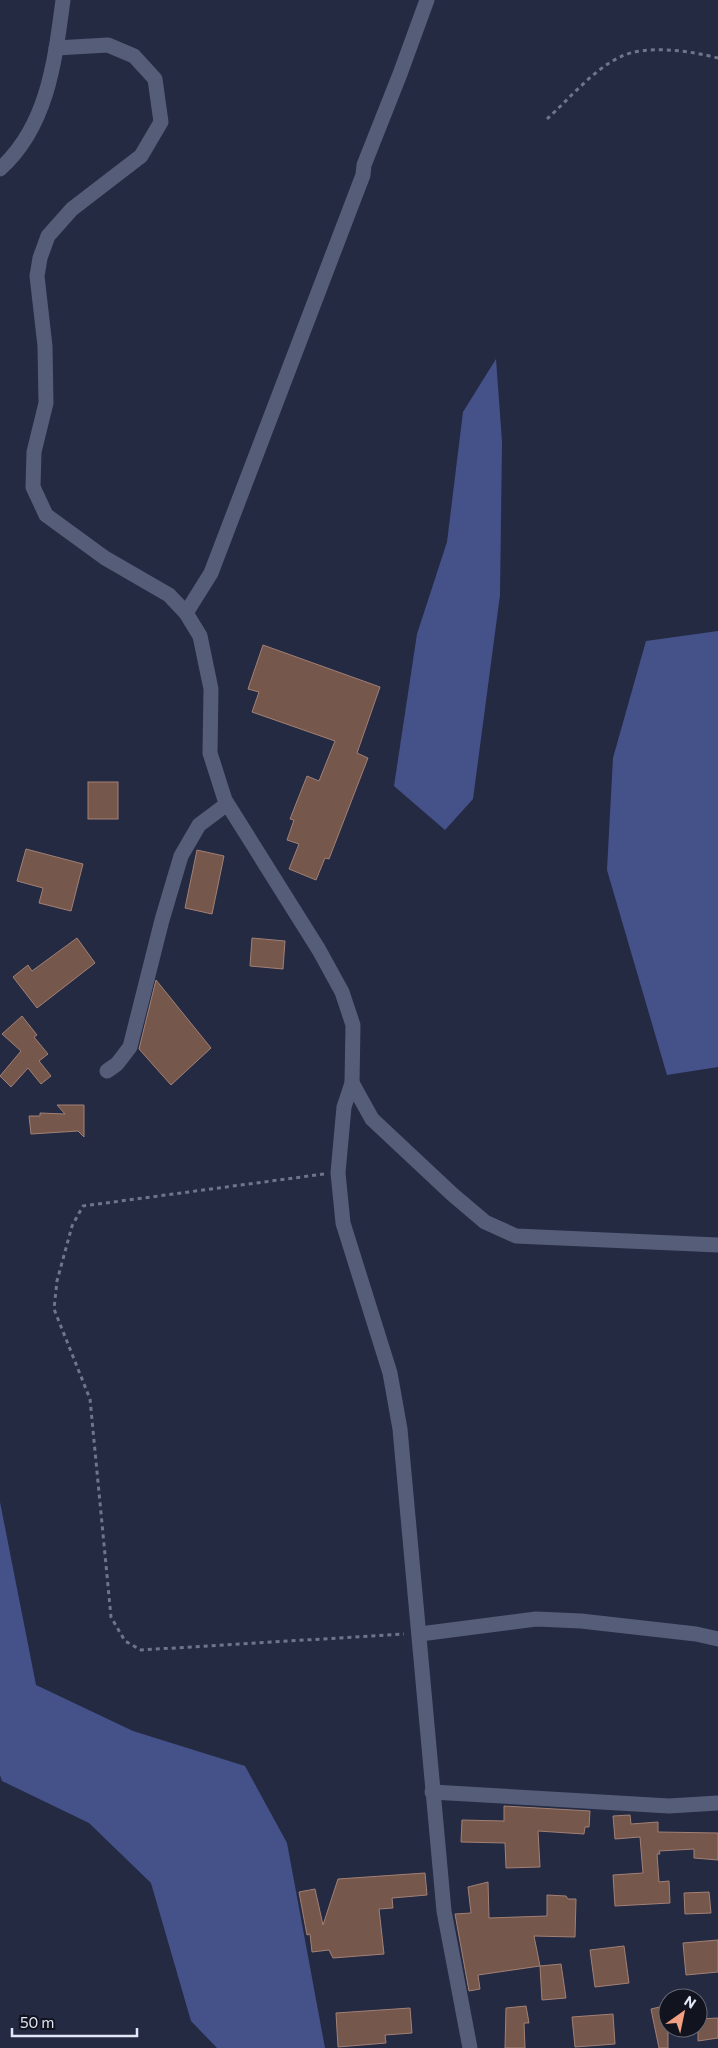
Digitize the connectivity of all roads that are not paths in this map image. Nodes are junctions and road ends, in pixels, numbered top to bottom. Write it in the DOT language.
graph roads {
  1 [pos="62,0"];
  2 [pos="426,0"];
  3 [pos="56,48"];
  4 [pos="0,169"];
  5 [pos="186,613"];
  6 [pos="227,804"];
  7 [pos="107,1071"];
  8 [pos="352,1082"];
  9 [pos="718,1245"];
  10 [pos="420,1634"];
  11 [pos="718,1639"];
  12 [pos="432,1792"];
  13 [pos="718,1803"];
  14 [pos="470,2048"];
  1 -- 3 [label="street"];
  2 -- 5 [label="street"];
  3 -- 4 [label="street"];
  3 -- 5 [label="street"];
  5 -- 6 [label="street"];
  6 -- 7 [label="street"];
  6 -- 8 [label="street"];
  8 -- 9 [label="street"];
  8 -- 10 [label="street"];
  10 -- 11 [label="street"];
  10 -- 12 [label="street"];
  12 -- 13 [label="street"];
  12 -- 14 [label="street"];
}
